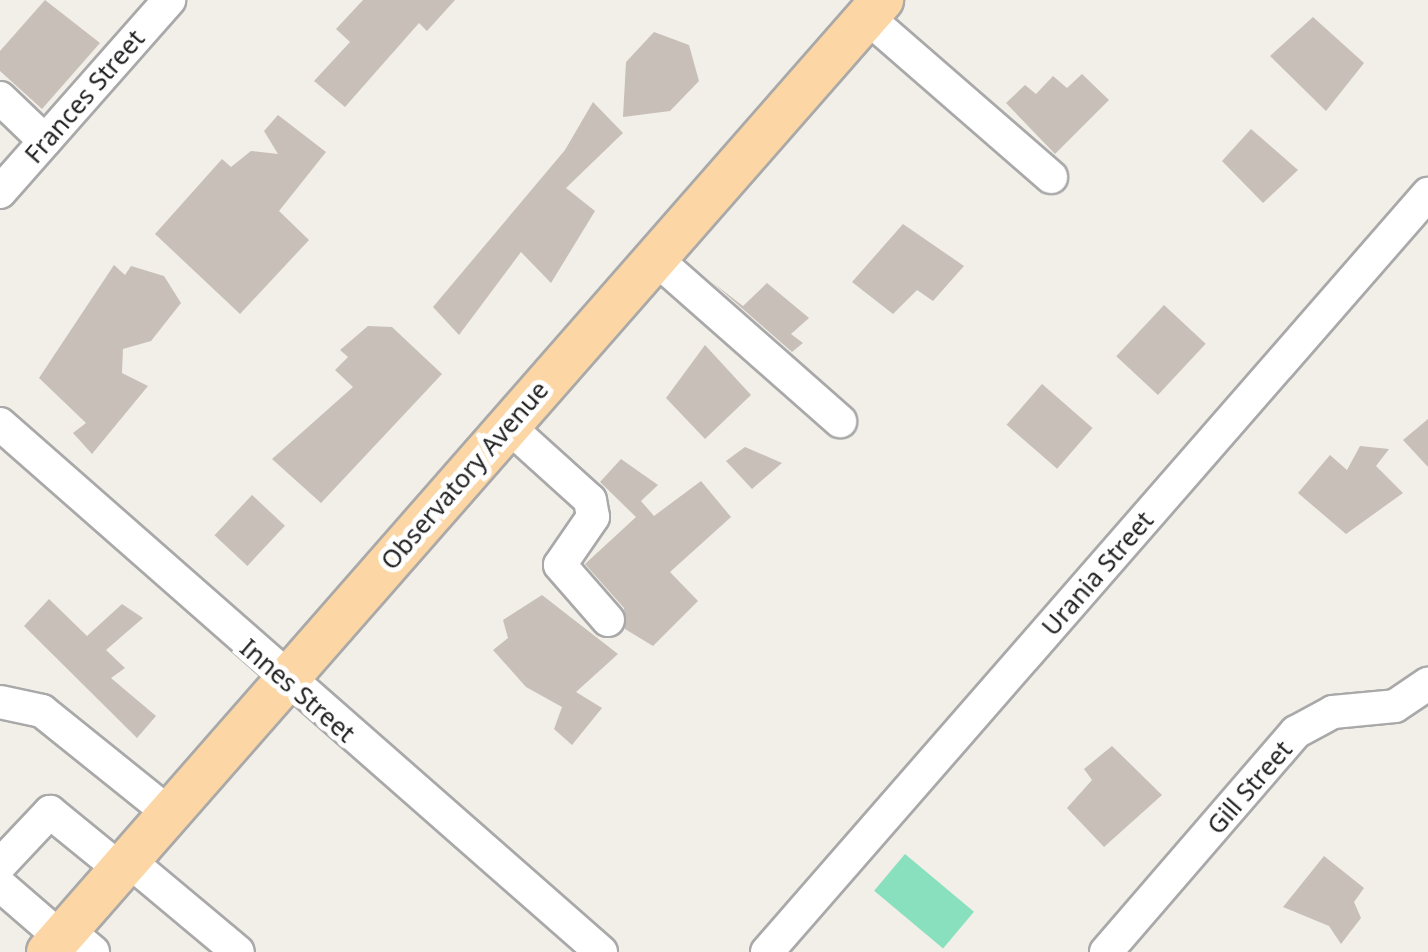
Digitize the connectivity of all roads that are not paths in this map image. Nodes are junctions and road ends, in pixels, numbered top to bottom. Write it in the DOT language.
graph roads {
  1 [pos="169,0"];
  2 [pos="869,15"];
  3 [pos="3,107"];
  4 [pos="45,141"];
  5 [pos="1043,184"];
  6 [pos="0,192"];
  7 [pos="1428,194"];
  8 [pos="655,258"];
  9 [pos="840,421"];
  10 [pos="0,424"];
  11 [pos="508,426"];
  12 [pos="608,620"];
  13 [pos="284,680"];
  14 [pos="1428,684"];
  15 [pos="0,702"];
  16 [pos="169,812"];
  17 [pos="124,864"];
  18 [pos="0,865"];
  19 [pos="0,886"];
  20 [pos="67,943"];
  21 [pos="238,952"];
  22 [pos="600,952"];
  23 [pos="767,952"];
  24 [pos="1106,952"];
  1 -- 4 [label="street, Frances Street"];
  2 -- 5 [label="street"];
  2 -- 8 [label="main road, Observatory Avenue"];
  3 -- 4 [label="street"];
  4 -- 6 [label="street, Frances Street"];
  7 -- 23 [label="street, Urania Street"];
  8 -- 9 [label="street"];
  8 -- 11 [label="main road, Observatory Avenue"];
  10 -- 13 [label="street, Innes Street"];
  11 -- 12 [label="street"];
  11 -- 13 [label="main road, Observatory Avenue"];
  13 -- 16 [label="main road, Observatory Avenue"];
  13 -- 22 [label="street, Innes Street"];
  14 -- 24 [label="street, Gill Street"];
  15 -- 16 [label="street"];
  16 -- 17 [label="main road, Observatory Avenue"];
  17 -- 18 [label="street"];
  17 -- 20 [label="main road, Observatory Avenue"];
  17 -- 21 [label="street"];
  19 -- 20 [label="street"];
}
